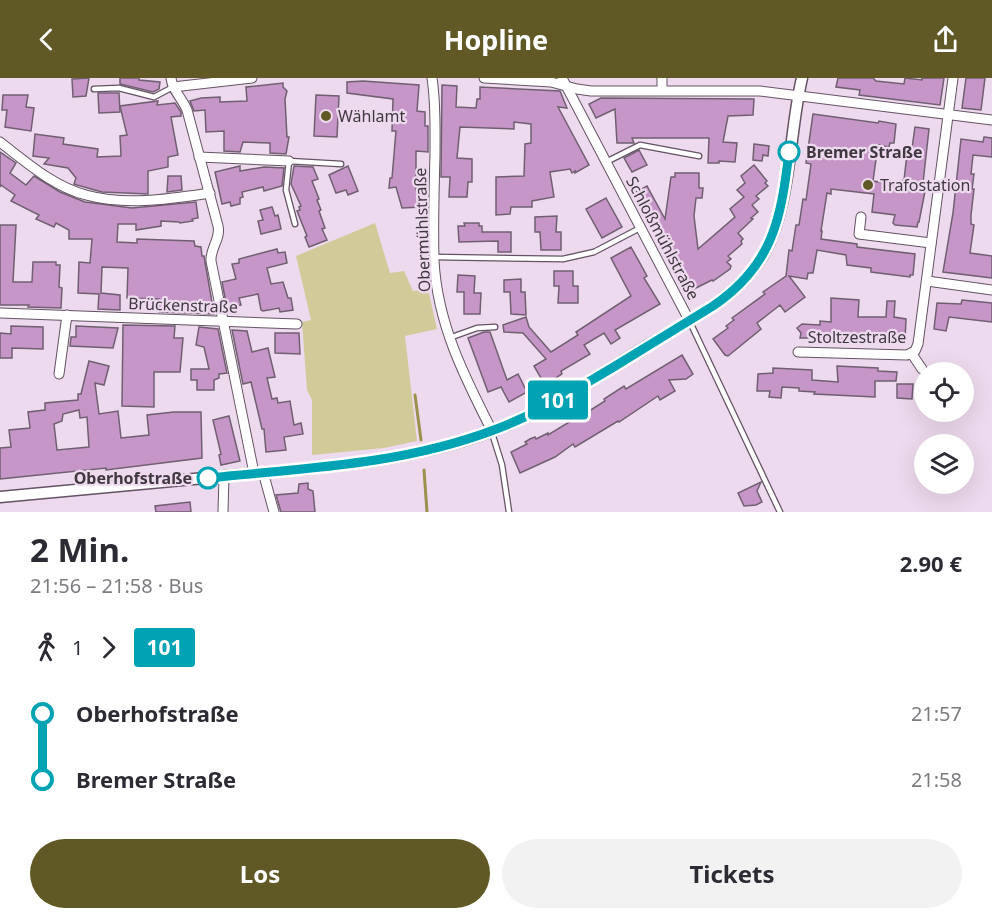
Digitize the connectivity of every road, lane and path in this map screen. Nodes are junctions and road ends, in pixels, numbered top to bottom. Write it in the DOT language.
graph roads {
  1 [pos="252,78"];
  2 [pos="432,78"];
  3 [pos="484,78"];
  4 [pos="662,78"];
  5 [pos="802,78"];
  6 [pos="953,78"];
  7 [pos="564,82"];
  8 [pos="172,83"];
  9 [pos="94,89"];
  10 [pos="662,90"];
  11 [pos="798,96"];
  12 [pos="948,115"];
  13 [pos="992,120"];
  14 [pos="0,142"];
  15 [pos="699,156"];
  16 [pos="199,157"];
  17 [pos="289,161"];
  18 [pos="606,162"];
  19 [pos="341,164"];
  20 [pos="210,194"];
  21 [pos="861,217"];
  22 [pos="295,224"];
  23 [pos="640,228"];
  24 [pos="931,243"];
  25 [pos="434,257"];
  26 [pos="927,281"];
  27 [pos="992,290"];
  28 [pos="0,313"];
  29 [pos="67,315"];
  30 [pos="689,320"];
  31 [pos="224,321"];
  32 [pos="297,324"];
  33 [pos="495,327"];
  34 [pos="449,338"];
  35 [pos="798,352"];
  36 [pos="912,354"];
  37 [pos="917,362"];
  38 [pos="59,374"];
  39 [pos="492,431"];
  40 [pos="258,473"];
  41 [pos="224,476"];
  42 [pos="0,497"];
  43 [pos="223,512"];
  44 [pos="274,512"];
  45 [pos="508,512"];
  46 [pos="780,512"];
  1 -- 8 [label="street"];
  2 -- 25 [label="street, Obermühlstraße"];
  3 -- 7 [label="street"];
  4 -- 10 [label="street"];
  5 -- 11 [label="street"];
  6 -- 12 [label="street, Stoltzestraße"];
  7 -- 10 [label="street"];
  7 -- 18 [label="street, Schloßmühlstraße"];
  8 -- 9 [label="lane"];
  8 -- 16 [label="street"];
  10 -- 11 [label="street"];
  11 -- 12 [label="street"];
  11 -- 30 [label="street"];
  12 -- 13 [label="street"];
  12 -- 24 [label="street, Stoltzestraße"];
  14 -- 20 [label="street"];
  15 -- 18 [label="lane"];
  16 -- 17 [label="street"];
  16 -- 20 [label="street"];
  17 -- 19 [label="lane"];
  17 -- 22 [label="lane"];
  18 -- 23 [label="street, Schloßmühlstraße"];
  20 -- 31 [label="street"];
  21 -- 24 [label="street"];
  23 -- 25 [label="lane"];
  23 -- 30 [label="street, Schloßmühlstraße"];
  24 -- 26 [label="street, Stoltzestraße"];
  25 -- 34 [label="street, Obermühlstraße"];
  26 -- 27 [label="street"];
  26 -- 36 [label="street, Stoltzestraße"];
  28 -- 29 [label="street, Brückenstraße"];
  29 -- 31 [label="street, Brückenstraße"];
  29 -- 38 [label="street"];
  30 -- 39 [label="street"];
  30 -- 46 [label="lane, Schloßmühlstraße"];
  31 -- 32 [label="street, Brückenstraße"];
  31 -- 40 [label="street"];
  33 -- 34 [label="lane"];
  34 -- 39 [label="street, Obermühlstraße"];
  35 -- 36 [label="street, Stoltzestraße"];
  36 -- 37 [label="street"];
  39 -- 40 [label="street"];
  39 -- 45 [label="lane, Obermühlstraße"];
  40 -- 41 [label="street"];
  40 -- 44 [label="street"];
  41 -- 42 [label="street"];
  41 -- 43 [label="street"];
}
